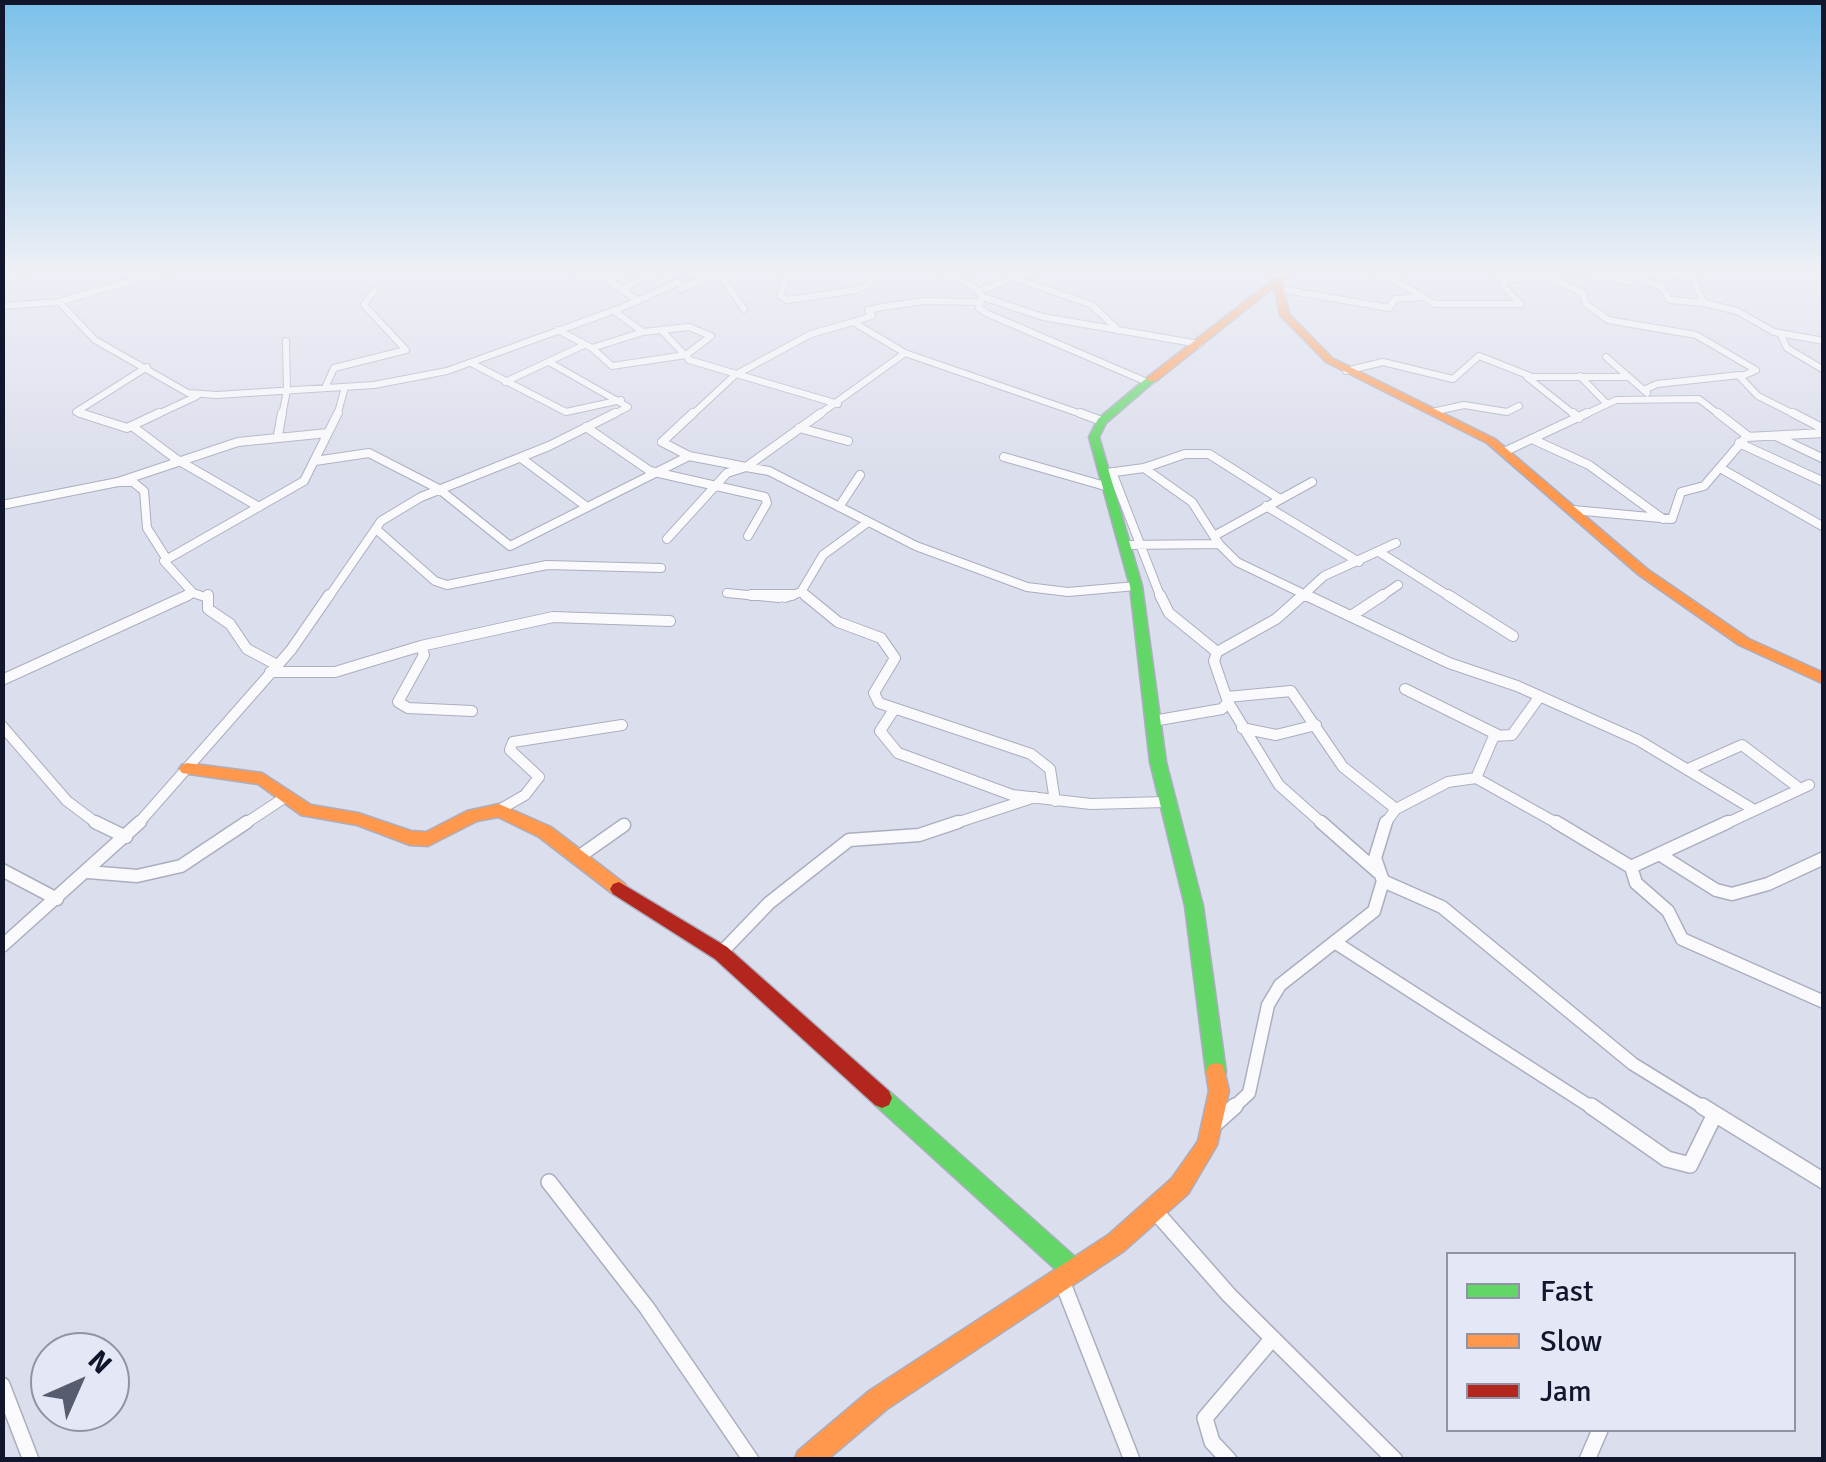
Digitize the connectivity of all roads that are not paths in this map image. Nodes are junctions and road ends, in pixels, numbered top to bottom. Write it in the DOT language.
graph roads {
  1 [pos="92,337"];
  2 [pos="394,337"];
  3 [pos="540,337"];
  4 [pos="572,337"];
  5 [pos="622,337"];
  6 [pos="668,337"];
  7 [pos="712,337"];
  8 [pos="804,337"];
  9 [pos="879,337"];
  10 [pos="1042,337"];
  11 [pos="1158,337"];
  12 [pos="1207,337"];
  13 [pos="1305,337"];
  14 [pos="1699,337"];
  15 [pos="1782,337"];
  16 [pos="286,342"];
  17 [pos="1199,344"];
  18 [pos="588,346"];
  19 [pos="905,353"];
  20 [pos="686,356"];
  21 [pos="1606,357"];
  22 [pos="549,362"];
  23 [pos="473,364"];
  24 [pos="147,367"];
  25 [pos="1824,370"];
  26 [pos="1346,371"];
  27 [pos="735,376"];
  28 [pos="1530,376"];
  29 [pos="1580,376"];
  30 [pos="1740,376"];
  31 [pos="1629,377"];
  32 [pos="505,382"];
  33 [pos="1146,382"];
  34 [pos="345,387"];
  35 [pos="326,388"];
  36 [pos="287,390"];
  37 [pos="1644,390"];
  38 [pos="203,395"];
  39 [pos="622,400"];
  40 [pos="1656,401"];
  41 [pos="838,404"];
  42 [pos="1606,404"];
  43 [pos="1519,406"];
  44 [pos="1432,412"];
  45 [pos="1579,418"];
  46 [pos="1102,422"];
  47 [pos="132,426"];
  48 [pos="586,428"];
  49 [pos="798,428"];
  50 [pos="1824,431"];
  51 [pos="328,433"];
  52 [pos="278,436"];
  53 [pos="1777,436"];
  54 [pos="1749,437"];
  55 [pos="1532,439"];
  56 [pos="848,441"];
  57 [pos="1739,443"];
  58 [pos="1506,452"];
  59 [pos="688,456"];
  60 [pos="1004,457"];
  61 [pos="520,458"];
  62 [pos="176,459"];
  63 [pos="1824,459"];
  64 [pos="315,461"];
  65 [pos="746,467"];
  66 [pos="1144,468"];
  67 [pos="1720,468"];
  68 [pos="657,472"];
  69 [pos="860,476"];
  70 [pos="1106,477"];
  71 [pos="118,482"];
  72 [pos="1312,482"];
  73 [pos="1824,482"];
  74 [pos="716,484"];
  75 [pos="439,489"];
  76 [pos="1280,499"];
  77 [pos="2,505"];
  78 [pos="1266,506"];
  79 [pos="260,507"];
  80 [pos="587,507"];
  81 [pos="840,507"];
  82 [pos="1573,510"];
  83 [pos="1666,520"];
  84 [pos="868,522"];
  85 [pos="1824,528"];
  86 [pos="376,529"];
  87 [pos="748,536"];
  88 [pos="667,539"];
  89 [pos="1217,540"];
  90 [pos="1396,543"];
  91 [pos="1133,546"];
  92 [pos="1379,552"];
  93 [pos="166,558"];
  94 [pos="1359,562"];
  95 [pos="661,568"];
  96 [pos="1398,585"];
  97 [pos="1136,586"];
  98 [pos="193,592"];
  99 [pos="801,592"];
  100 [pos="727,593"];
  101 [pos="1303,594"];
  102 [pos="1351,616"];
  103 [pos="670,621"];
  104 [pos="1513,636"];
  105 [pos="421,646"];
  106 [pos="1217,652"];
  107 [pos="274,669"];
  108 [pos="1823,678"];
  109 [pos="2,680"];
  110 [pos="1405,689"];
  111 [pos="1540,696"];
  112 [pos="1227,700"];
  113 [pos="472,711"];
  114 [pos="894,711"];
  115 [pos="1153,721"];
  116 [pos="622,725"];
  117 [pos="2,726"];
  118 [pos="1316,726"];
  119 [pos="1242,728"];
  120 [pos="1498,735"];
  121 [pos="1688,769"];
  122 [pos="188,770"];
  123 [pos="1476,778"];
  124 [pos="1035,797"];
  125 [pos="284,798"];
  126 [pos="1056,802"];
  127 [pos="1166,802"];
  128 [pos="1751,808"];
  129 [pos="1396,809"];
  130 [pos="499,810"];
  131 [pos="624,824"];
  132 [pos="126,837"];
  133 [pos="1659,854"];
  134 [pos="580,856"];
  135 [pos="1824,858"];
  136 [pos="1631,867"];
  137 [pos="2,870"];
  138 [pos="87,872"];
  139 [pos="1381,876"];
  140 [pos="57,899"];
  141 [pos="1336,943"];
  142 [pos="2,946"];
  143 [pos="722,953"];
  144 [pos="1824,1002"];
  145 [pos="1714,1116"];
  146 [pos="1214,1124"];
  147 [pos="1824,1181"];
  148 [pos="549,1182"];
  149 [pos="1154,1211"];
  150 [pos="1068,1276"];
  151 [pos="1272,1339"];
  152 [pos="2,1385"];
  153 [pos="1599,1432"];
  154 [pos="31,1460"];
  155 [pos="752,1460"];
  156 [pos="808,1460"];
  157 [pos="1132,1460"];
  158 [pos="1229,1460"];
  159 [pos="1396,1460"];
  160 [pos="1587,1460"];
  1 -- 24 [label="street"];
  2 -- 35 [label="street"];
  3 -- 23 [label="street"];
  4 -- 18 [label="street"];
  5 -- 18 [label="street"];
  6 -- 20 [label="street"];
  7 -- 20 [label="street"];
  8 -- 27 [label="street"];
  9 -- 19 [label="street"];
  10 -- 33 [label="street"];
  11 -- 17 [label="street"];
  12 -- 17 [label="street"];
  13 -- 26 [label="street"];
  14 -- 30 [label="street"];
  15 -- 25 [label="street"];
  16 -- 36 [label="street"];
  17 -- 33 [label="street"];
  18 -- 20 [label="street"];
  18 -- 22 [label="street"];
  19 -- 41 [label="street"];
  19 -- 46 [label="street"];
  20 -- 27 [label="street"];
  21 -- 31 [label="street"];
  22 -- 32 [label="street"];
  22 -- 39 [label="street"];
  23 -- 32 [label="street"];
  23 -- 34 [label="street"];
  24 -- 38 [label="street"];
  24 -- 47 [label="street"];
  26 -- 28 [label="street"];
  26 -- 44 [label="street"];
  27 -- 41 [label="street"];
  27 -- 59 [label="street"];
  28 -- 29 [label="street"];
  28 -- 45 [label="street"];
  29 -- 31 [label="street"];
  29 -- 42 [label="street"];
  30 -- 37 [label="street"];
  30 -- 50 [label="street"];
  31 -- 37 [label="street"];
  32 -- 39 [label="street"];
  33 -- 46 [label="street"];
  34 -- 35 [label="street"];
  34 -- 51 [label="street"];
  35 -- 36 [label="street"];
  36 -- 38 [label="street"];
  36 -- 52 [label="street"];
  37 -- 40 [label="street"];
  38 -- 47 [label="street"];
  39 -- 48 [label="street"];
  40 -- 42 [label="street"];
  40 -- 54 [label="street"];
  41 -- 49 [label="street"];
  42 -- 45 [label="street"];
  43 -- 44 [label="street"];
  44 -- 58 [label="street"];
  45 -- 55 [label="street"];
  46 -- 70 [label="street"];
  47 -- 62 [label="street"];
  48 -- 61 [label="street"];
  48 -- 68 [label="street"];
  49 -- 56 [label="street"];
  49 -- 65 [label="street"];
  50 -- 53 [label="street"];
  51 -- 52 [label="street"];
  51 -- 64 [label="street"];
  52 -- 62 [label="street"];
  53 -- 54 [label="street"];
  53 -- 63 [label="street"];
  54 -- 57 [label="street"];
  55 -- 58 [label="street"];
  55 -- 83 [label="street"];
  57 -- 67 [label="street"];
  57 -- 73 [label="street"];
  58 -- 82 [label="street"];
  59 -- 65 [label="street"];
  59 -- 68 [label="street"];
  60 -- 70 [label="street"];
  61 -- 75 [label="street"];
  61 -- 80 [label="street"];
  62 -- 71 [label="street"];
  62 -- 79 [label="street"];
  64 -- 75 [label="street"];
  64 -- 79 [label="street"];
  65 -- 74 [label="street"];
  65 -- 81 [label="street"];
  66 -- 70 [label="street"];
  66 -- 76 [label="street"];
  66 -- 89 [label="street"];
  67 -- 83 [label="street"];
  67 -- 85 [label="street"];
  68 -- 74 [label="street"];
  68 -- 80 [label="street"];
  69 -- 81 [label="street"];
  70 -- 91 [label="street"];
  71 -- 77 [label="street"];
  71 -- 93 [label="street"];
  72 -- 76 [label="street"];
  74 -- 87 [label="street"];
  74 -- 88 [label="street"];
  75 -- 80 [label="street"];
  75 -- 86 [label="street"];
  76 -- 78 [label="street"];
  78 -- 89 [label="street"];
  78 -- 94 [label="street"];
  79 -- 93 [label="street"];
  81 -- 84 [label="street"];
  82 -- 83 [label="street"];
  82 -- 108 [label="street"];
  84 -- 97 [label="street"];
  84 -- 99 [label="street"];
  86 -- 95 [label="street"];
  86 -- 107 [label="street"];
  89 -- 91 [label="street"];
  89 -- 101 [label="street"];
  90 -- 92 [label="street"];
  91 -- 97 [label="street"];
  91 -- 106 [label="street"];
  92 -- 94 [label="street"];
  92 -- 104 [label="street"];
  93 -- 98 [label="street"];
  94 -- 101 [label="street"];
  96 -- 102 [label="street"];
  97 -- 115 [label="street"];
  98 -- 107 [label="street"];
  98 -- 109 [label="street"];
  99 -- 100 [label="street"];
  99 -- 114 [label="street"];
  101 -- 102 [label="street"];
  101 -- 106 [label="street"];
  102 -- 111 [label="street"];
  103 -- 105 [label="street"];
  105 -- 107 [label="street"];
  105 -- 113 [label="street"];
  106 -- 112 [label="street"];
  107 -- 122 [label="street"];
  110 -- 120 [label="street"];
  111 -- 120 [label="street"];
  111 -- 121 [label="street"];
  112 -- 115 [label="street"];
  112 -- 118 [label="street"];
  112 -- 119 [label="street"];
  114 -- 124 [label="street"];
  114 -- 126 [label="street"];
  115 -- 127 [label="street"];
  116 -- 130 [label="street"];
  117 -- 132 [label="street"];
  118 -- 119 [label="street"];
  118 -- 129 [label="street"];
  119 -- 139 [label="street"];
  120 -- 123 [label="street"];
  121 -- 128 [label="street"];
  121 -- 128 [label="street"];
  122 -- 125 [label="street"];
  122 -- 132 [label="street"];
  123 -- 129 [label="street"];
  123 -- 136 [label="street"];
  124 -- 126 [label="street"];
  124 -- 143 [label="street"];
  125 -- 130 [label="street"];
  125 -- 138 [label="street"];
  126 -- 127 [label="street"];
  127 -- 146 [label="street"];
  128 -- 133 [label="street"];
  129 -- 139 [label="street"];
  130 -- 134 [label="street"];
  131 -- 134 [label="street"];
  132 -- 138 [label="street"];
  133 -- 135 [label="street"];
  133 -- 136 [label="street"];
  134 -- 143 [label="street"];
  136 -- 144 [label="street"];
  137 -- 140 [label="street"];
  138 -- 140 [label="street"];
  139 -- 141 [label="street"];
  139 -- 145 [label="street"];
  140 -- 142 [label="street"];
  141 -- 145 [label="street"];
  141 -- 146 [label="street"];
  143 -- 150 [label="street"];
  145 -- 147 [label="street"];
  146 -- 149 [label="street"];
  148 -- 155 [label="street"];
  149 -- 150 [label="street"];
  149 -- 151 [label="street"];
  150 -- 156 [label="street"];
  150 -- 157 [label="street"];
  151 -- 158 [label="street"];
  151 -- 159 [label="street"];
  152 -- 154 [label="street"];
  153 -- 160 [label="street"];
}
